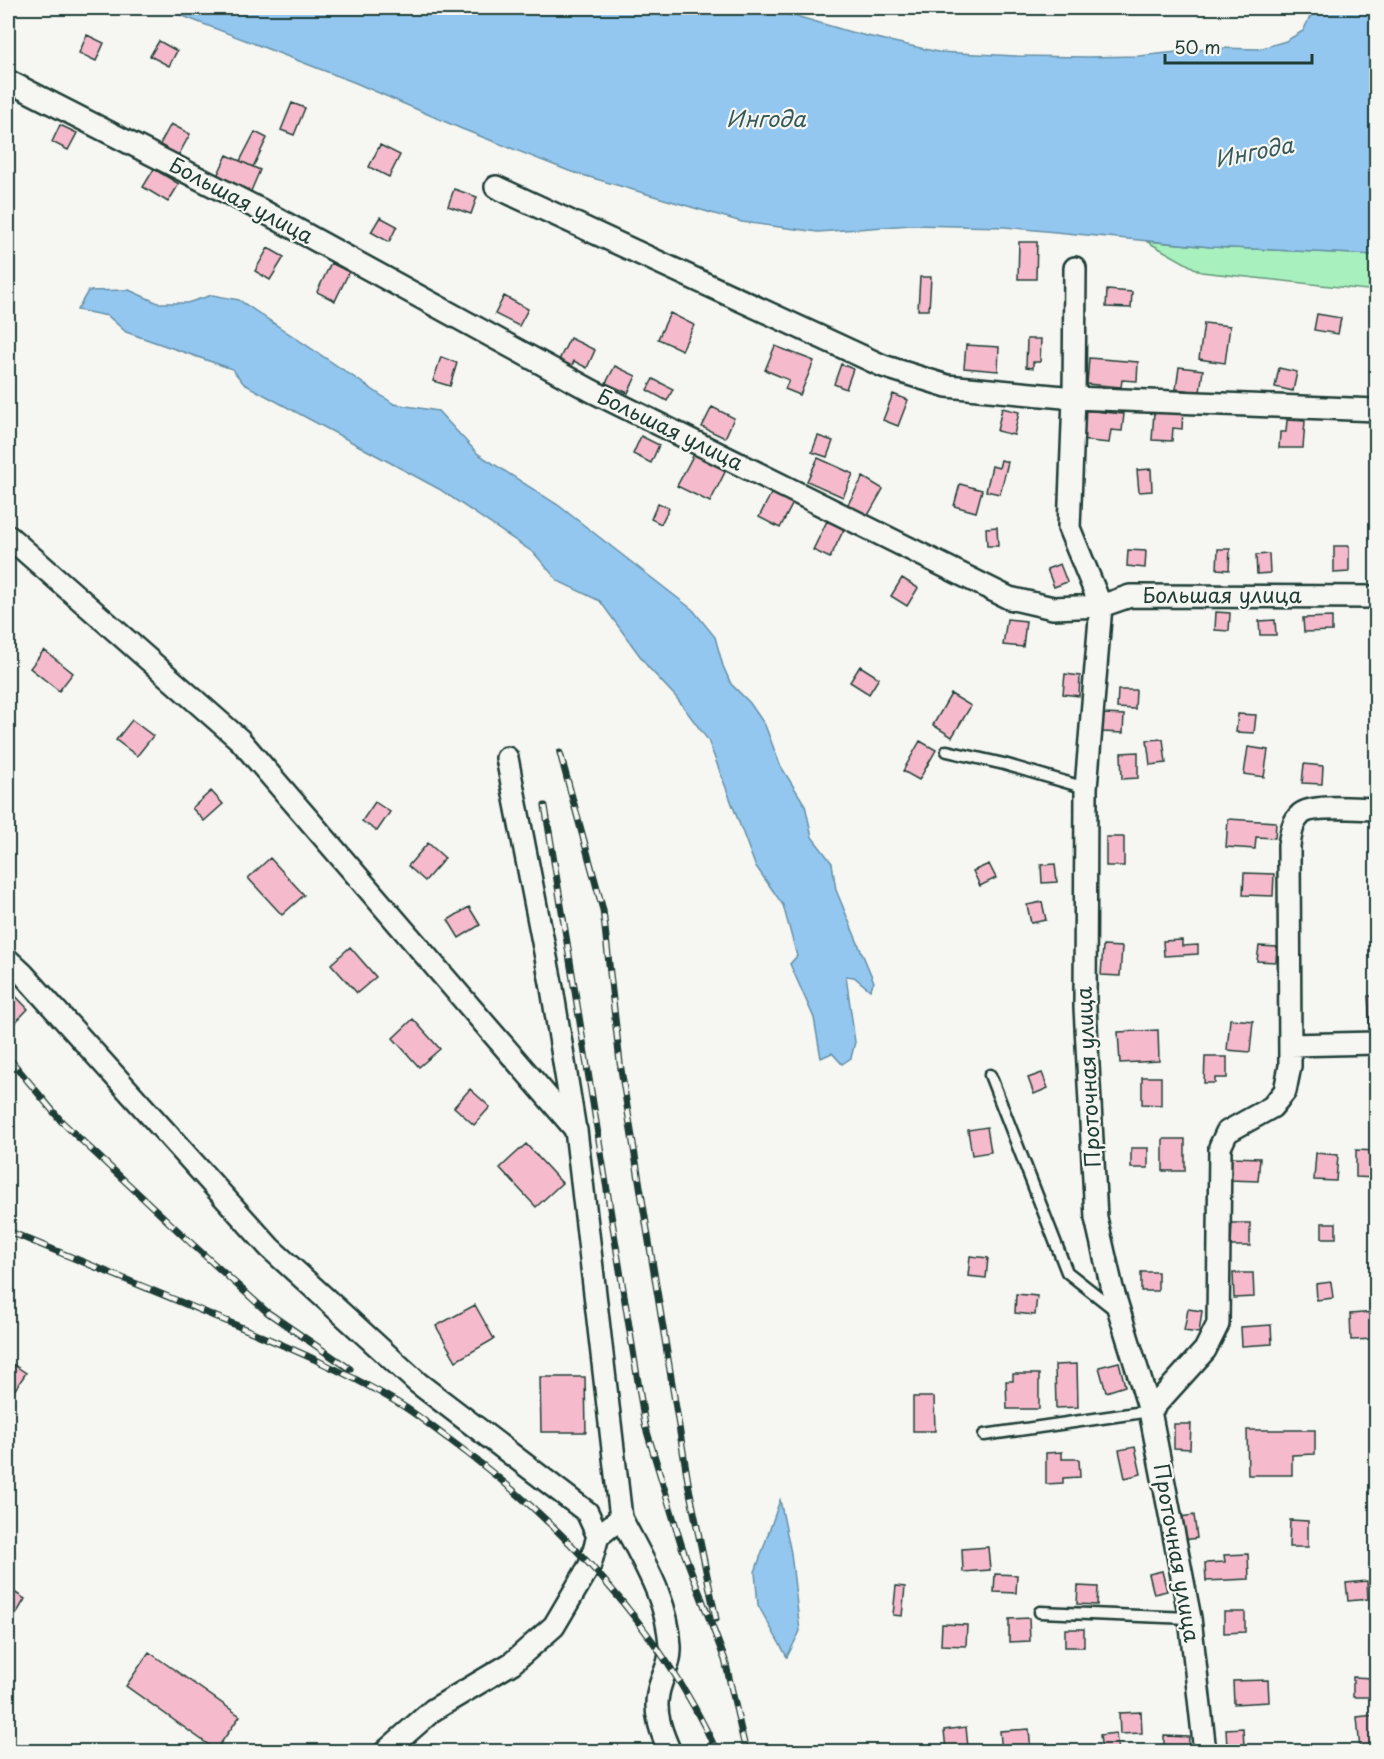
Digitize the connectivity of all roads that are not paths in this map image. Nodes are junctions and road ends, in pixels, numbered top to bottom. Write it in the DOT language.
graph roads {
  1 [pos="8,81"];
  2 [pos="496,187"];
  3 [pos="1075,268"];
  4 [pos="1074,398"];
  5 [pos="1377,410"];
  6 [pos="8,536"];
  7 [pos="1377,597"];
  8 [pos="1101,606"];
  9 [pos="948,751"];
  10 [pos="507,758"];
  11 [pos="1086,788"];
  12 [pos="1377,809"];
  13 [pos="8,960"];
  14 [pos="1377,1043"];
  15 [pos="1290,1045"];
  16 [pos="990,1075"];
  17 [pos="576,1130"];
  18 [pos="1119,1313"];
  19 [pos="1150,1411"];
  20 [pos="984,1435"];
  21 [pos="621,1518"];
  22 [pos="598,1536"];
  23 [pos="1040,1612"];
  24 [pos="1190,1618"];
  25 [pos="385,1752"];
  26 [pos="670,1752"];
  27 [pos="1205,1752"];
  1 -- 8 [label="street, Большая улица"];
  2 -- 4 [label="street"];
  3 -- 4 [label="street, Проточная улица"];
  4 -- 5 [label="street"];
  4 -- 8 [label="street, Проточная улица"];
  6 -- 17 [label="street"];
  7 -- 8 [label="street, Большая улица"];
  8 -- 11 [label="street, Проточная улица"];
  9 -- 11 [label="lane"];
  10 -- 17 [label="street"];
  11 -- 18 [label="street, Проточная улица"];
  12 -- 15 [label="street"];
  13 -- 22 [label="street"];
  14 -- 15 [label="street"];
  15 -- 19 [label="street"];
  16 -- 18 [label="lane"];
  17 -- 21 [label="street"];
  18 -- 19 [label="street, Проточная улица"];
  19 -- 20 [label="lane"];
  19 -- 24 [label="street, Проточная улица"];
  21 -- 22 [label="street"];
  21 -- 26 [label="street"];
  22 -- 25 [label="street"];
  23 -- 24 [label="lane"];
  24 -- 27 [label="street, Проточная улица"];
}
